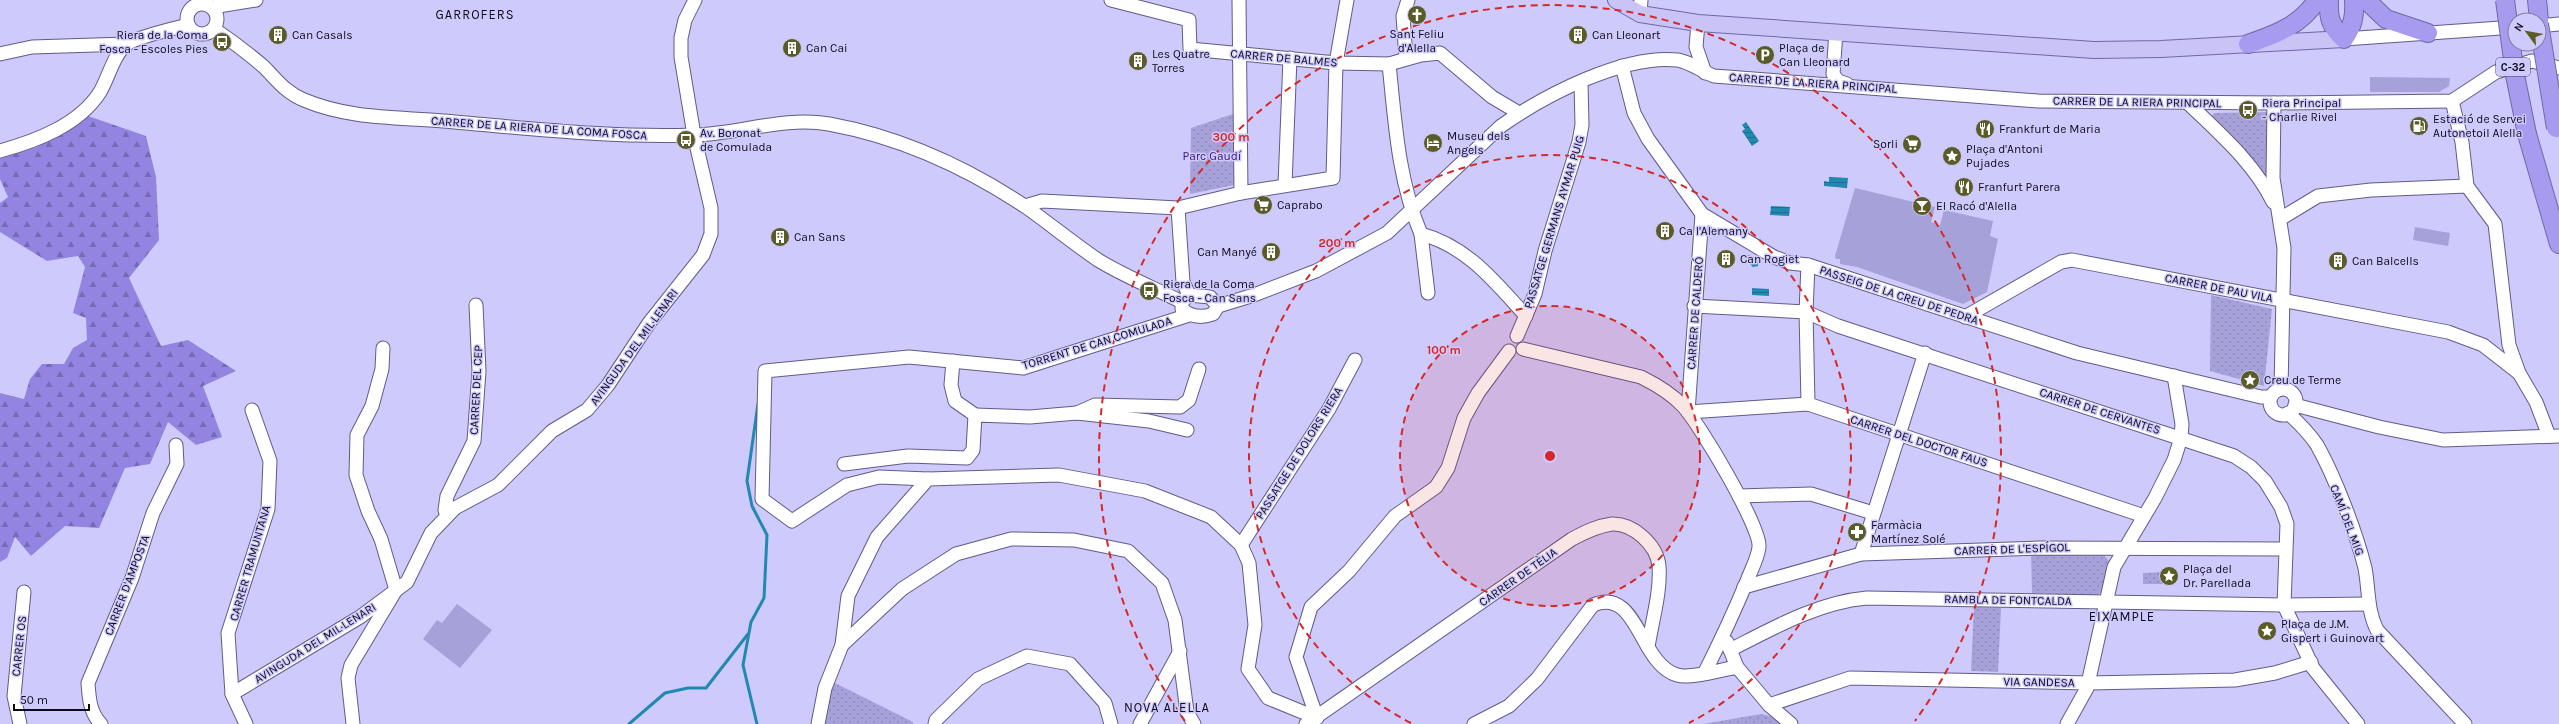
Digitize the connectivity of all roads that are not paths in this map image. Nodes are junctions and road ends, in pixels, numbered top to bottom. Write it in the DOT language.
graph roads {
  1 [pos="256,0"];
  2 [pos="695,0"];
  3 [pos="1111,0"];
  4 [pos="1239,0"];
  5 [pos="1347,0"];
  6 [pos="1408,0"];
  7 [pos="1616,0"];
  8 [pos="2317,0"];
  9 [pos="2329,0"];
  10 [pos="2354,0"];
  11 [pos="2366,0"];
  12 [pos="2505,0"];
  13 [pos="2537,0"];
  14 [pos="1152,6"];
  15 [pos="212,7"];
  16 [pos="1641,7"];
  17 [pos="2538,12"];
  18 [pos="1698,23"];
  19 [pos="2547,24"];
  20 [pos="2559,24"];
  21 [pos="188,25"];
  22 [pos="2507,28"];
  23 [pos="214,29"];
  24 [pos="1836,32"];
  25 [pos="2428,33"];
  26 [pos="2344,39"];
  27 [pos="127,44"];
  28 [pos="2248,44"];
  29 [pos="1696,48"];
  30 [pos="2544,52"];
  31 [pos="0,54"];
  32 [pos="1240,54"];
  33 [pos="1290,58"];
  34 [pos="1406,58"];
  35 [pos="1680,60"];
  36 [pos="1336,63"];
  37 [pos="1390,64"];
  38 [pos="1622,66"];
  39 [pos="2559,68"];
  40 [pos="1705,73"];
  41 [pos="1833,74"];
  42 [pos="1581,82"];
  43 [pos="1815,82"];
  44 [pos="1851,85"];
  45 [pos="2452,101"];
  46 [pos="2274,103"];
  47 [pos="2189,104"];
  48 [pos="1519,114"];
  49 [pos="2558,133"];
  50 [pos="694,135"];
  51 [pos="0,151"];
  52 [pos="2268,179"];
  53 [pos="1285,185"];
  54 [pos="2466,186"];
  55 [pos="1241,193"];
  56 [pos="1025,206"];
  57 [pos="1178,208"];
  58 [pos="1411,210"];
  59 [pos="1702,214"];
  60 [pos="2278,215"];
  61 [pos="1421,234"];
  62 [pos="2559,244"];
  63 [pos="1808,265"];
  64 [pos="1428,293"];
  65 [pos="1185,299"];
  66 [pos="2284,301"];
  67 [pos="476,305"];
  68 [pos="1218,306"];
  69 [pos="1694,306"];
  70 [pos="1806,312"];
  71 [pos="1189,315"];
  72 [pos="1526,316"];
  73 [pos="1965,317"];
  74 [pos="1517,336"];
  75 [pos="2482,345"];
  76 [pos="2509,345"];
  77 [pos="383,348"];
  78 [pos="1522,349"];
  79 [pos="1509,351"];
  80 [pos="1925,354"];
  81 [pos="1354,360"];
  82 [pos="953,361"];
  83 [pos="1199,369"];
  84 [pos="2519,373"];
  85 [pos="2174,376"];
  86 [pos="1690,385"];
  87 [pos="2281,389"];
  88 [pos="1672,395"];
  89 [pos="2270,397"];
  90 [pos="1808,404"];
  91 [pos="2292,409"];
  92 [pos="252,410"];
  93 [pos="1688,412"];
  94 [pos="1077,413"];
  95 [pos="975,415"];
  96 [pos="1187,430"];
  97 [pos="1900,434"];
  98 [pos="2554,436"];
  99 [pos="2181,438"];
  100 [pos="176,446"];
  101 [pos="844,464"];
  102 [pos="928,479"];
  103 [pos="1739,496"];
  104 [pos="1873,513"];
  105 [pos="448,516"];
  106 [pos="2144,516"];
  107 [pos="1240,545"];
  108 [pos="2125,547"];
  109 [pos="2285,549"];
  110 [pos="1861,554"];
  111 [pos="1744,587"];
  112 [pos="396,590"];
  113 [pos="24,592"];
  114 [pos="2106,602"];
  115 [pos="2369,604"];
  116 [pos="2284,605"];
  117 [pos="1724,634"];
  118 [pos="842,645"];
  119 [pos="1648,648"];
  120 [pos="1730,650"];
  121 [pos="1180,652"];
  122 [pos="2311,662"];
  123 [pos="1737,667"];
  124 [pos="1705,672"];
  125 [pos="2089,683"];
  126 [pos="232,694"];
  127 [pos="1769,705"];
  128 [pos="1311,721"];
  129 [pos="20,724"];
  130 [pos="101,724"];
  131 [pos="246,724"];
  132 [pos="353,724"];
  133 [pos="818,724"];
  134 [pos="935,724"];
  135 [pos="1111,724"];
  136 [pos="1140,724"];
  137 [pos="1194,724"];
  138 [pos="1474,724"];
  139 [pos="1791,724"];
  140 [pos="2067,724"];
  141 [pos="2358,724"];
  142 [pos="2465,724"];
  1 -- 15 [label="street"];
  2 -- 50 [label="street, AVINGUDA DEL MIL·LENARI"];
  3 -- 14 [label="street"];
  4 -- 32 [label="street"];
  5 -- 36 [label="street"];
  6 -- 34 [label="street"];
  7 -- 16 [label="main road"];
  8 -- 28 [label="highway"];
  9 -- 26 [label="highway"];
  10 -- 26 [label="highway"];
  11 -- 25 [label="highway"];
  12 -- 62 [label="highway, C-32, bridge"];
  13 -- 17 [label="highway"];
  14 -- 32 [label="street, CARRER DE BALMES"];
  15 -- 21 [label="street"];
  15 -- 23 [label="street"];
  16 -- 18 [label="main road"];
  18 -- 24 [label="main road"];
  18 -- 29 [label="street"];
  19 -- 20 [label="street"];
  21 -- 23 [label="street"];
  21 -- 27 [label="street"];
  22 -- 25 [label="street"];
  23 -- 50 [label="street, CARRER DE LA RIERA DE LA COMA FOSCA"];
  24 -- 28 [label="main road"];
  24 -- 41 [label="street"];
  25 -- 26 [label="street"];
  26 -- 28 [label="main road"];
  27 -- 31 [label="street"];
  27 -- 51 [label="street"];
  29 -- 35 [label="street"];
  29 -- 40 [label="street"];
  30 -- 49 [label="highway, C-32, bridge"];
  32 -- 33 [label="street, CARRER DE BALMES"];
  32 -- 55 [label="street"];
  33 -- 36 [label="street, CARRER DE BALMES"];
  33 -- 53 [label="street"];
  34 -- 37 [label="street, CARRER DE BALMES"];
  34 -- 48 [label="street, CARRER DE BALMES"];
  35 -- 38 [label="street"];
  35 -- 40 [label="street"];
  36 -- 37 [label="street, CARRER DE BALMES"];
  36 -- 53 [label="street"];
  37 -- 58 [label="street"];
  38 -- 42 [label="street"];
  38 -- 59 [label="street, PASSEIG DE LA CREU DE PEDRA"];
  39 -- 45 [label="street"];
  40 -- 43 [label="street, CARRER DE LA RIERA PRINCIPAL"];
  41 -- 43 [label="street"];
  41 -- 44 [label="street"];
  42 -- 48 [label="street"];
  42 -- 72 [label="street, PASSATGE GERMANS AYMAR PUIG"];
  43 -- 44 [label="street, CARRER DE LA RIERA PRINCIPAL"];
  44 -- 47 [label="street, CARRER DE LA RIERA PRINCIPAL"];
  45 -- 46 [label="street, CARRER DE LA RIERA PRINCIPAL"];
  45 -- 54 [label="street"];
  46 -- 47 [label="street, CARRER DE LA RIERA PRINCIPAL"];
  46 -- 52 [label="street"];
  47 -- 52 [label="street"];
  48 -- 58 [label="street"];
  50 -- 56 [label="street, CARRER DE LA RIERA DE LA COMA FOSCA"];
  50 -- 105 [label="street, AVINGUDA DEL MIL·LENARI"];
  52 -- 60 [label="street"];
  53 -- 55 [label="street"];
  54 -- 60 [label="street"];
  54 -- 76 [label="street"];
  55 -- 57 [label="street"];
  56 -- 57 [label="street"];
  56 -- 65 [label="street, CARRER DE LA RIERA DE LA COMA FOSCA"];
  57 -- 65 [label="street"];
  58 -- 61 [label="street"];
  58 -- 68 [label="street"];
  59 -- 63 [label="street, PASSEIG DE LA CREU DE PEDRA"];
  59 -- 69 [label="street, CARRER DE CALDERÓ"];
  60 -- 66 [label="street"];
  61 -- 64 [label="street"];
  61 -- 72 [label="street"];
  63 -- 70 [label="street"];
  63 -- 73 [label="street, PASSEIG DE LA CREU DE PEDRA"];
  65 -- 68 [label="street"];
  65 -- 71 [label="street"];
  66 -- 73 [label="street, CARRER DE PAU VILA"];
  66 -- 75 [label="street, CARRER DE PAU VILA"];
  66 -- 87 [label="street"];
  67 -- 105 [label="street, CARRER DEL CEP"];
  68 -- 71 [label="street, TORRENT DE CAN COMULADA"];
  69 -- 70 [label="street"];
  69 -- 86 [label="street, CARRER DE CALDERÓ"];
  70 -- 80 [label="street, CARRER DE CERVANTES"];
  70 -- 90 [label="street"];
  71 -- 82 [label="street, TORRENT DE CAN COMULADA"];
  72 -- 74 [label="street, PASSATGE GERMANS AYMAR PUIG"];
  73 -- 85 [label="street, PASSEIG DE LA CREU DE PEDRA"];
  74 -- 78 [label="street"];
  74 -- 79 [label="street"];
  75 -- 76 [label="street, CARRER DE PAU VILA"];
  75 -- 84 [label="street, CARRER DE PAU VILA"];
  76 -- 84 [label="street"];
  77 -- 112 [label="street"];
  78 -- 79 [label="street"];
  78 -- 88 [label="street"];
  79 -- 128 [label="street"];
  80 -- 97 [label="street"];
  80 -- 99 [label="street, CARRER DE CERVANTES"];
  81 -- 107 [label="street, PASSATGE DE DOLORS RIERA"];
  82 -- 95 [label="street"];
  82 -- 102 [label="street, TORRENT DE CAN COMULADA"];
  83 -- 94 [label="street"];
  84 -- 98 [label="street"];
  85 -- 89 [label="street, PASSEIG DE LA CREU DE PEDRA"];
  85 -- 99 [label="street"];
  86 -- 88 [label="street"];
  86 -- 93 [label="street, CARRER DE CALDERÓ"];
  87 -- 89 [label="street"];
  87 -- 91 [label="street"];
  88 -- 93 [label="street"];
  89 -- 91 [label="street"];
  90 -- 93 [label="street, CARRER DEL DOCTOR FAUS"];
  90 -- 97 [label="street, CARRER DEL DOCTOR FAUS"];
  91 -- 98 [label="street"];
  91 -- 115 [label="street, CAMÍ DEL MIG"];
  92 -- 126 [label="street, CARRER TRAMUNTANA"];
  93 -- 103 [label="street"];
  94 -- 95 [label="street"];
  94 -- 96 [label="street"];
  95 -- 101 [label="street"];
  97 -- 104 [label="street"];
  97 -- 106 [label="street, CARRER DEL DOCTOR FAUS"];
  99 -- 106 [label="street"];
  99 -- 109 [label="street, CARRER DE CERVANTES"];
  100 -- 130 [label="street, CARRER D'AMPOSTA"];
  102 -- 107 [label="street"];
  102 -- 118 [label="street"];
  103 -- 104 [label="street"];
  103 -- 111 [label="street"];
  104 -- 110 [label="street"];
  105 -- 112 [label="street, AVINGUDA DEL MIL·LENARI"];
  106 -- 108 [label="street"];
  107 -- 128 [label="street"];
  108 -- 109 [label="street, CARRER DE L'ESPÍGOL"];
  108 -- 110 [label="street, CARRER DE L'ESPÍGOL"];
  108 -- 114 [label="street"];
  109 -- 116 [label="street, CARRER DE CERVANTES"];
  110 -- 111 [label="street, CARRER DE L'ESPÍGOL"];
  111 -- 117 [label="street"];
  112 -- 126 [label="street, AVINGUDA DEL MIL·LENARI"];
  112 -- 132 [label="street"];
  113 -- 129 [label="street, CARRER OS"];
  114 -- 116 [label="street, RAMBLA DE FONTCALDA"];
  114 -- 120 [label="street, RAMBLA DE FONTCALDA"];
  114 -- 125 [label="street"];
  115 -- 116 [label="street, RAMBLA DE FONTCALDA"];
  115 -- 142 [label="street, CAMÍ DEL MIG"];
  116 -- 122 [label="street"];
  117 -- 120 [label="street"];
  117 -- 124 [label="street"];
  118 -- 121 [label="street"];
  118 -- 133 [label="street"];
  119 -- 124 [label="street"];
  119 -- 128 [label="street, CARRER DE TÈLIA"];
  119 -- 138 [label="street"];
  120 -- 123 [label="street"];
  121 -- 136 [label="street"];
  121 -- 137 [label="street"];
  122 -- 125 [label="street, VIA GANDESA"];
  122 -- 141 [label="street"];
  123 -- 124 [label="street"];
  123 -- 127 [label="street"];
  125 -- 127 [label="street, VIA GANDESA"];
  125 -- 140 [label="street"];
  126 -- 131 [label="street"];
  127 -- 139 [label="street"];
  134 -- 135 [label="street"];
}
